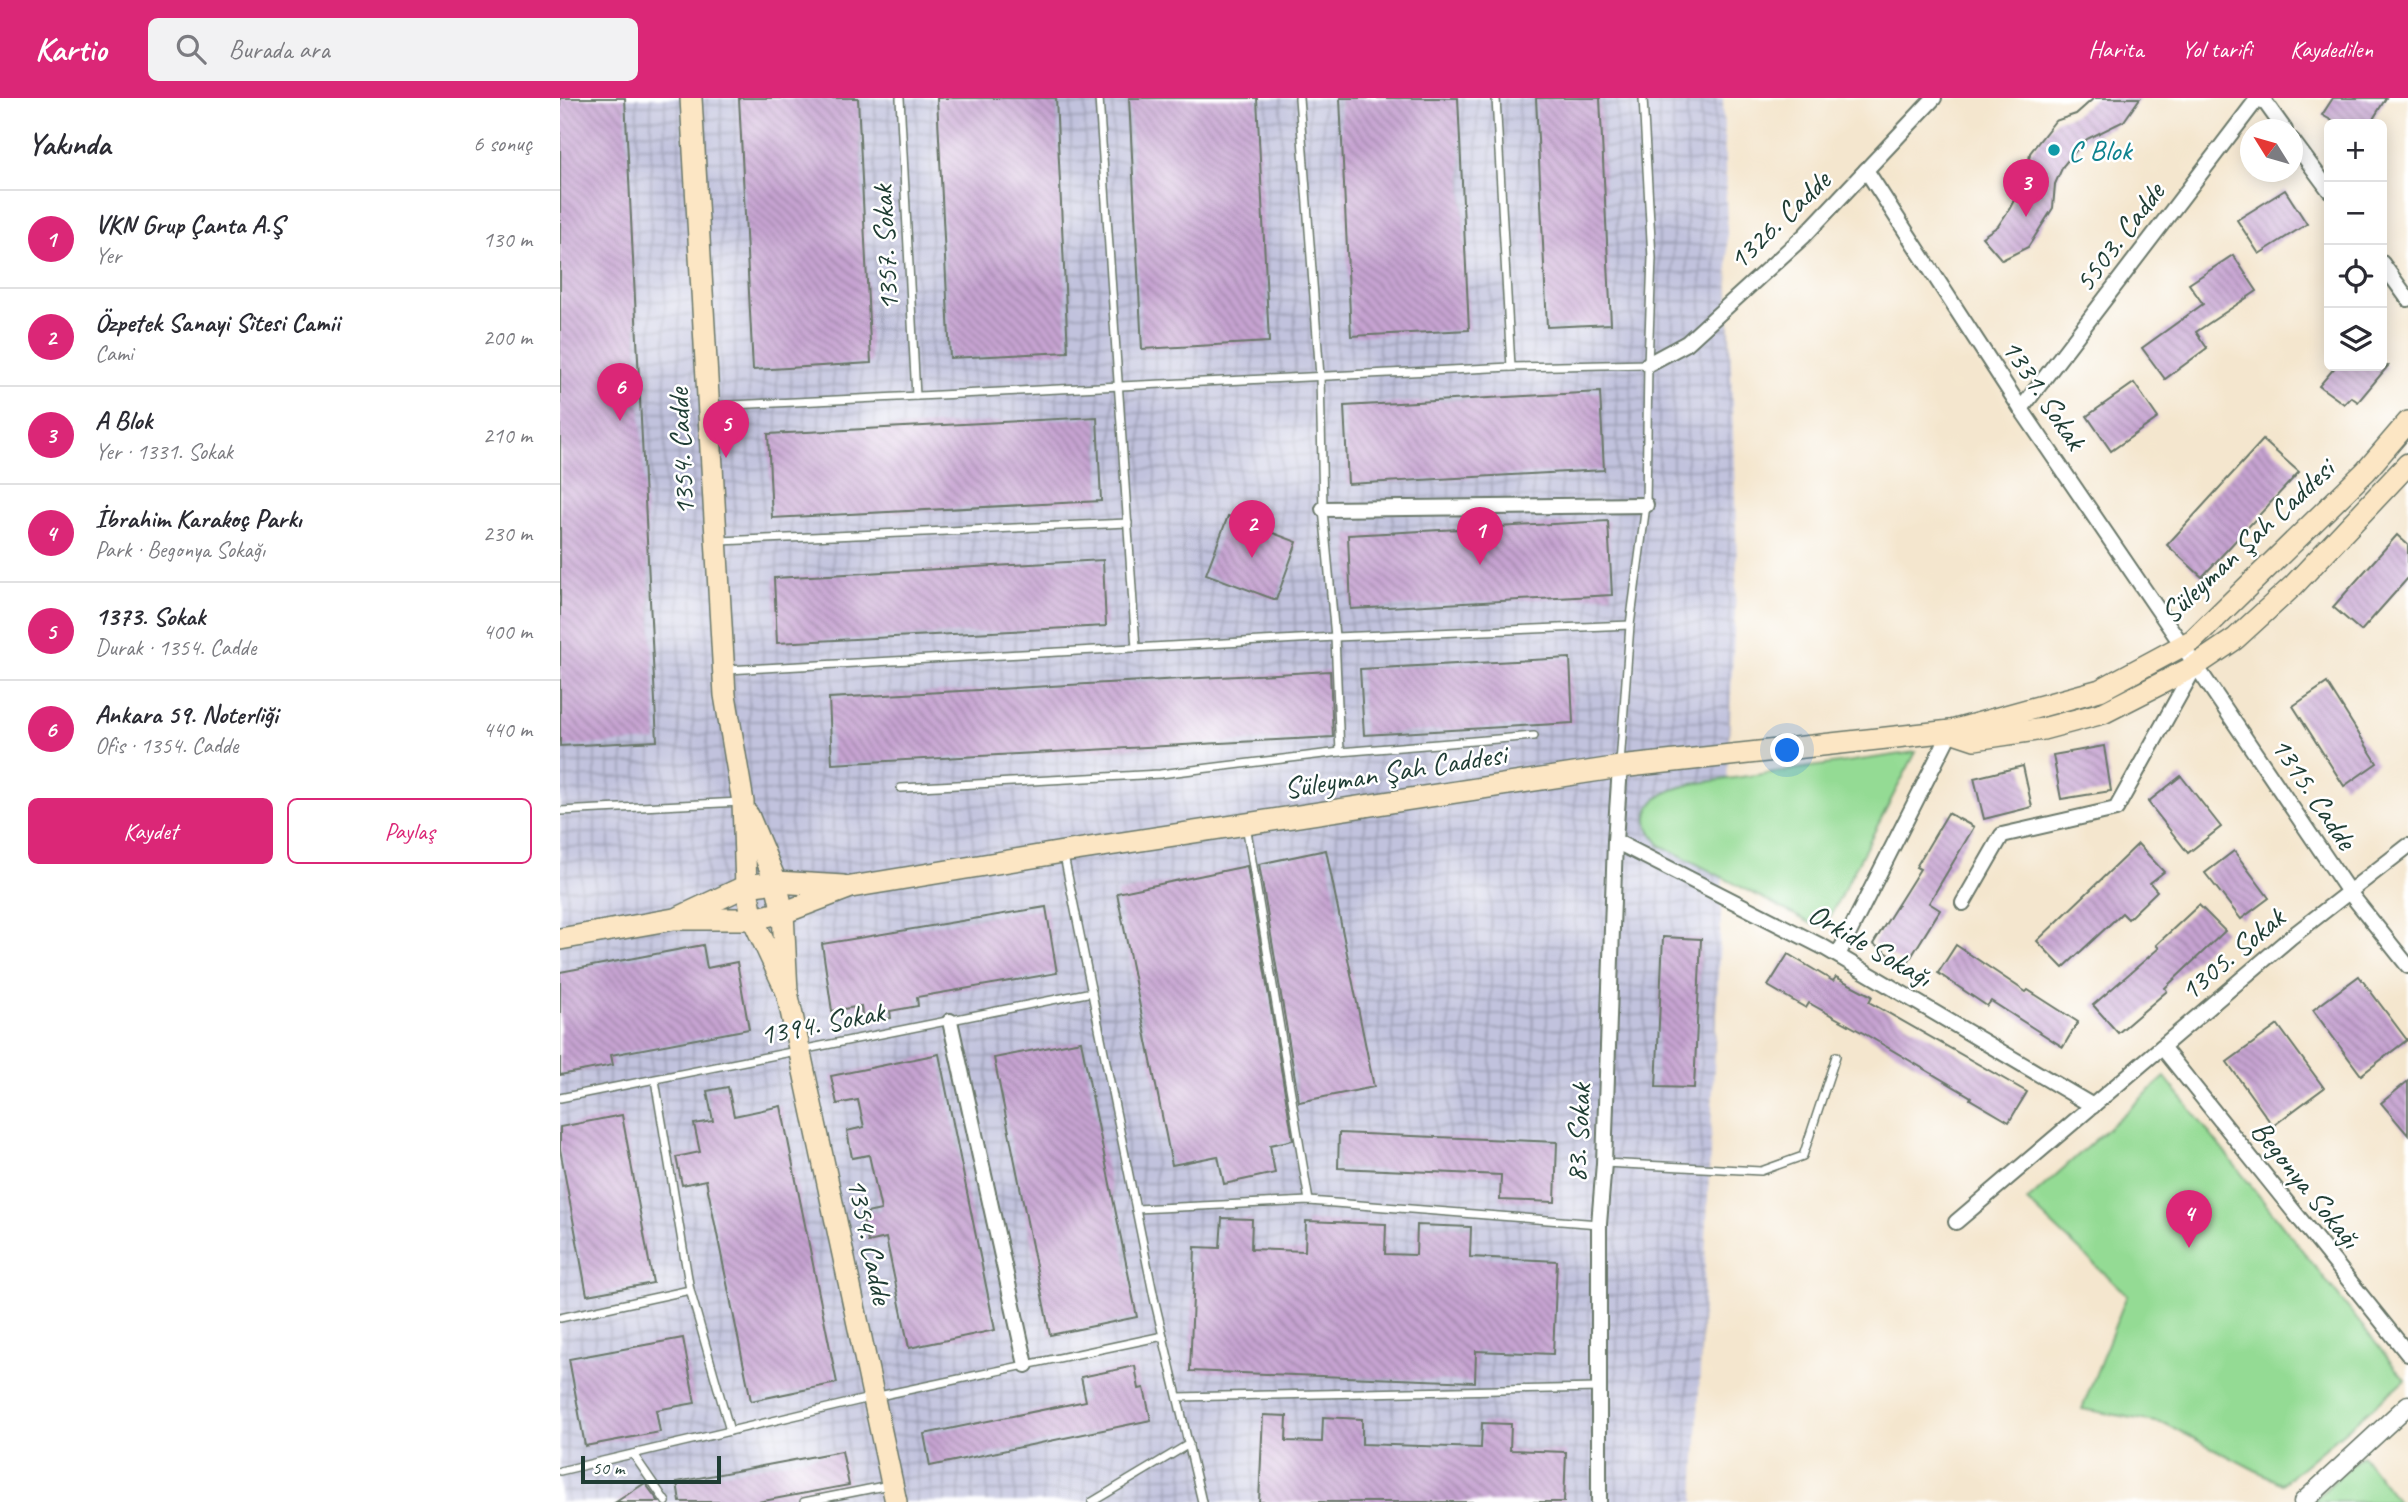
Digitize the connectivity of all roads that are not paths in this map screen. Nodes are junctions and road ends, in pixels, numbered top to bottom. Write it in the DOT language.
graph roads {
  1 [pos="691,98"];
  2 [pos="900,98"];
  3 [pos="1099,98"];
  4 [pos="1300,98"];
  5 [pos="1496,98"];
  6 [pos="1643,98"];
  7 [pos="1934,98"];
  8 [pos="2260,98"];
  9 [pos="2276,119"];
  10 [pos="2303,155"];
  11 [pos="1866,170"];
  12 [pos="2324,183"];
  13 [pos="2387,270"];
  14 [pos="2408,299"];
  15 [pos="1648,364"];
  16 [pos="1511,367"];
  17 [pos="1320,376"];
  18 [pos="1119,386"];
  19 [pos="916,396"];
  20 [pos="708,406"];
  21 [pos="2021,409"];
  22 [pos="2408,422"];
  23 [pos="2408,464"];
  24 [pos="1646,505"];
  25 [pos="1323,509"];
  26 [pos="1128,523"];
  27 [pos="716,541"];
  28 [pos="1630,625"];
  29 [pos="1335,637"];
  30 [pos="2182,645"];
  31 [pos="1136,648"];
  32 [pos="2195,666"];
  33 [pos="723,670"];
  34 [pos="1951,731"];
  35 [pos="1534,736"];
  36 [pos="1340,752"];
  37 [pos="1620,767"];
  38 [pos="901,788"];
  39 [pos="743,802"];
  40 [pos="560,811"];
  41 [pos="1246,824"];
  42 [pos="1615,841"];
  43 [pos="2408,846"];
  44 [pos="1063,852"];
  45 [pos="776,882"];
  46 [pos="746,886"];
  47 [pos="851,887"];
  48 [pos="2349,892"];
  49 [pos="1963,903"];
  50 [pos="783,913"];
  51 [pos="674,919"];
  52 [pos="753,919"];
  53 [pos="560,939"];
  54 [pos="1838,955"];
  55 [pos="2408,966"];
  56 [pos="787,992"];
  57 [pos="1092,992"];
  58 [pos="950,1021"];
  59 [pos="2162,1047"];
  60 [pos="799,1051"];
  61 [pos="1836,1056"];
  62 [pos="655,1080"];
  63 [pos="560,1098"];
  64 [pos="2093,1106"];
  65 [pos="1604,1163"];
  66 [pos="1309,1201"];
  67 [pos="1136,1209"];
  68 [pos="1956,1222"];
  69 [pos="1600,1224"];
  70 [pos="690,1290"];
  71 [pos="560,1318"];
  72 [pos="1163,1336"];
  73 [pos="2408,1354"];
  74 [pos="1026,1365"];
  75 [pos="1598,1388"];
  76 [pos="874,1397"];
  77 [pos="1178,1397"];
  78 [pos="2408,1405"];
  79 [pos="730,1431"];
  80 [pos="1189,1444"];
  81 [pos="633,1454"];
  82 [pos="560,1471"];
  83 [pos="894,1493"];
  84 [pos="666,1502"];
  85 [pos="804,1502"];
  86 [pos="1092,1502"];
  87 [pos="1202,1502"];
  88 [pos="1599,1502"];
  89 [pos="2303,1502"];
  1 -- 20 [label="main road, 1354. Cadde"];
  2 -- 19 [label="lane, 1357. Sokak"];
  3 -- 18 [label="lane"];
  4 -- 17 [label="lane"];
  5 -- 16 [label="lane"];
  6 -- 15 [label="lane"];
  7 -- 11 [label="street, 1326. Cadde"];
  8 -- 9 [label="street"];
  8 -- 21 [label="street, 5503. Cadde"];
  10 -- 12 [label="street"];
  11 -- 15 [label="street, 1326. Cadde"];
  11 -- 21 [label="street, 1331. Sokak"];
  13 -- 14 [label="street"];
  15 -- 16 [label="lane"];
  15 -- 24 [label="lane"];
  16 -- 17 [label="lane"];
  17 -- 18 [label="lane"];
  17 -- 25 [label="lane"];
  18 -- 19 [label="lane"];
  18 -- 26 [label="lane"];
  19 -- 20 [label="lane"];
  20 -- 27 [label="main road, 1354. Cadde"];
  21 -- 30 [label="street, 1331. Sokak"];
  22 -- 30 [label="main road, Süleyman Şah Caddesi"];
  23 -- 32 [label="main road, Süleyman Şah Caddesi"];
  24 -- 25 [label="street"];
  24 -- 28 [label="lane"];
  25 -- 29 [label="lane"];
  26 -- 27 [label="lane"];
  26 -- 31 [label="lane"];
  27 -- 33 [label="main road, 1354. Cadde"];
  28 -- 29 [label="lane"];
  28 -- 37 [label="lane"];
  29 -- 31 [label="lane"];
  29 -- 36 [label="lane"];
  30 -- 32 [label="street, 1315. Cadde"];
  30 -- 34 [label="main road, Süleyman Şah Caddesi"];
  31 -- 33 [label="lane"];
  32 -- 34 [label="main road, Süleyman Şah Caddesi"];
  32 -- 48 [label="street, 1315. Cadde"];
  32 -- 49 [label="street"];
  33 -- 39 [label="main road, 1354. Cadde"];
  34 -- 37 [label="main road, Süleyman Şah Caddesi"];
  34 -- 54 [label="street"];
  35 -- 36 [label="lane"];
  36 -- 38 [label="lane"];
  37 -- 41 [label="main road, Süleyman Şah Caddesi"];
  37 -- 42 [label="street, 83. Sokak"];
  39 -- 40 [label="lane"];
  39 -- 45 [label="main road, 1354. Cadde"];
  39 -- 46 [label="main road, 1354. Cadde"];
  41 -- 44 [label="main road, Süleyman Şah Caddesi"];
  41 -- 66 [label="lane"];
  42 -- 54 [label="street, Orkide Sokağı"];
  42 -- 65 [label="street, 83. Sokak"];
  43 -- 48 [label="street, 1305. Sokak"];
  44 -- 47 [label="main road, Süleyman Şah Caddesi"];
  44 -- 57 [label="lane"];
  45 -- 46 [label="main road"];
  45 -- 47 [label="main road"];
  45 -- 50 [label="main road, 1354. Cadde"];
  46 -- 51 [label="main road"];
  46 -- 52 [label="main road, 1354. Cadde"];
  47 -- 50 [label="main road"];
  48 -- 55 [label="street, 1315. Cadde"];
  48 -- 59 [label="street, 1305. Sokak"];
  50 -- 52 [label="main road"];
  50 -- 56 [label="main road, 1354. Cadde"];
  51 -- 52 [label="main road"];
  51 -- 53 [label="main road"];
  52 -- 56 [label="main road, 1354. Cadde"];
  54 -- 64 [label="street, Orkide Sokağı"];
  56 -- 60 [label="main road, 1354. Cadde"];
  57 -- 58 [label="lane, 1394. Sokak"];
  57 -- 67 [label="lane"];
  58 -- 60 [label="lane, 1394. Sokak"];
  58 -- 74 [label="street"];
  59 -- 64 [label="street, 1305. Sokak"];
  59 -- 73 [label="street, Begonya Sokağı"];
  60 -- 62 [label="lane, 1394. Sokak"];
  60 -- 76 [label="main road, 1354. Cadde"];
  61 -- 65 [label="lane"];
  62 -- 63 [label="lane, 1394. Sokak"];
  62 -- 70 [label="lane"];
  64 -- 68 [label="street, 1305. Sokak"];
  65 -- 69 [label="street, 83. Sokak"];
  66 -- 67 [label="lane"];
  66 -- 69 [label="lane"];
  67 -- 72 [label="lane"];
  69 -- 75 [label="street, 83. Sokak"];
  70 -- 71 [label="lane"];
  70 -- 79 [label="lane"];
  72 -- 74 [label="lane"];
  72 -- 77 [label="lane"];
  74 -- 76 [label="lane"];
  75 -- 77 [label="lane"];
  75 -- 88 [label="street, 83. Sokak"];
  76 -- 79 [label="lane"];
  76 -- 83 [label="main road, 1354. Cadde"];
  77 -- 80 [label="lane"];
  78 -- 89 [label="street"];
  79 -- 81 [label="lane"];
  80 -- 86 [label="lane"];
  80 -- 87 [label="lane"];
  81 -- 82 [label="lane"];
  81 -- 84 [label="lane"];
  83 -- 85 [label="lane"];
}
